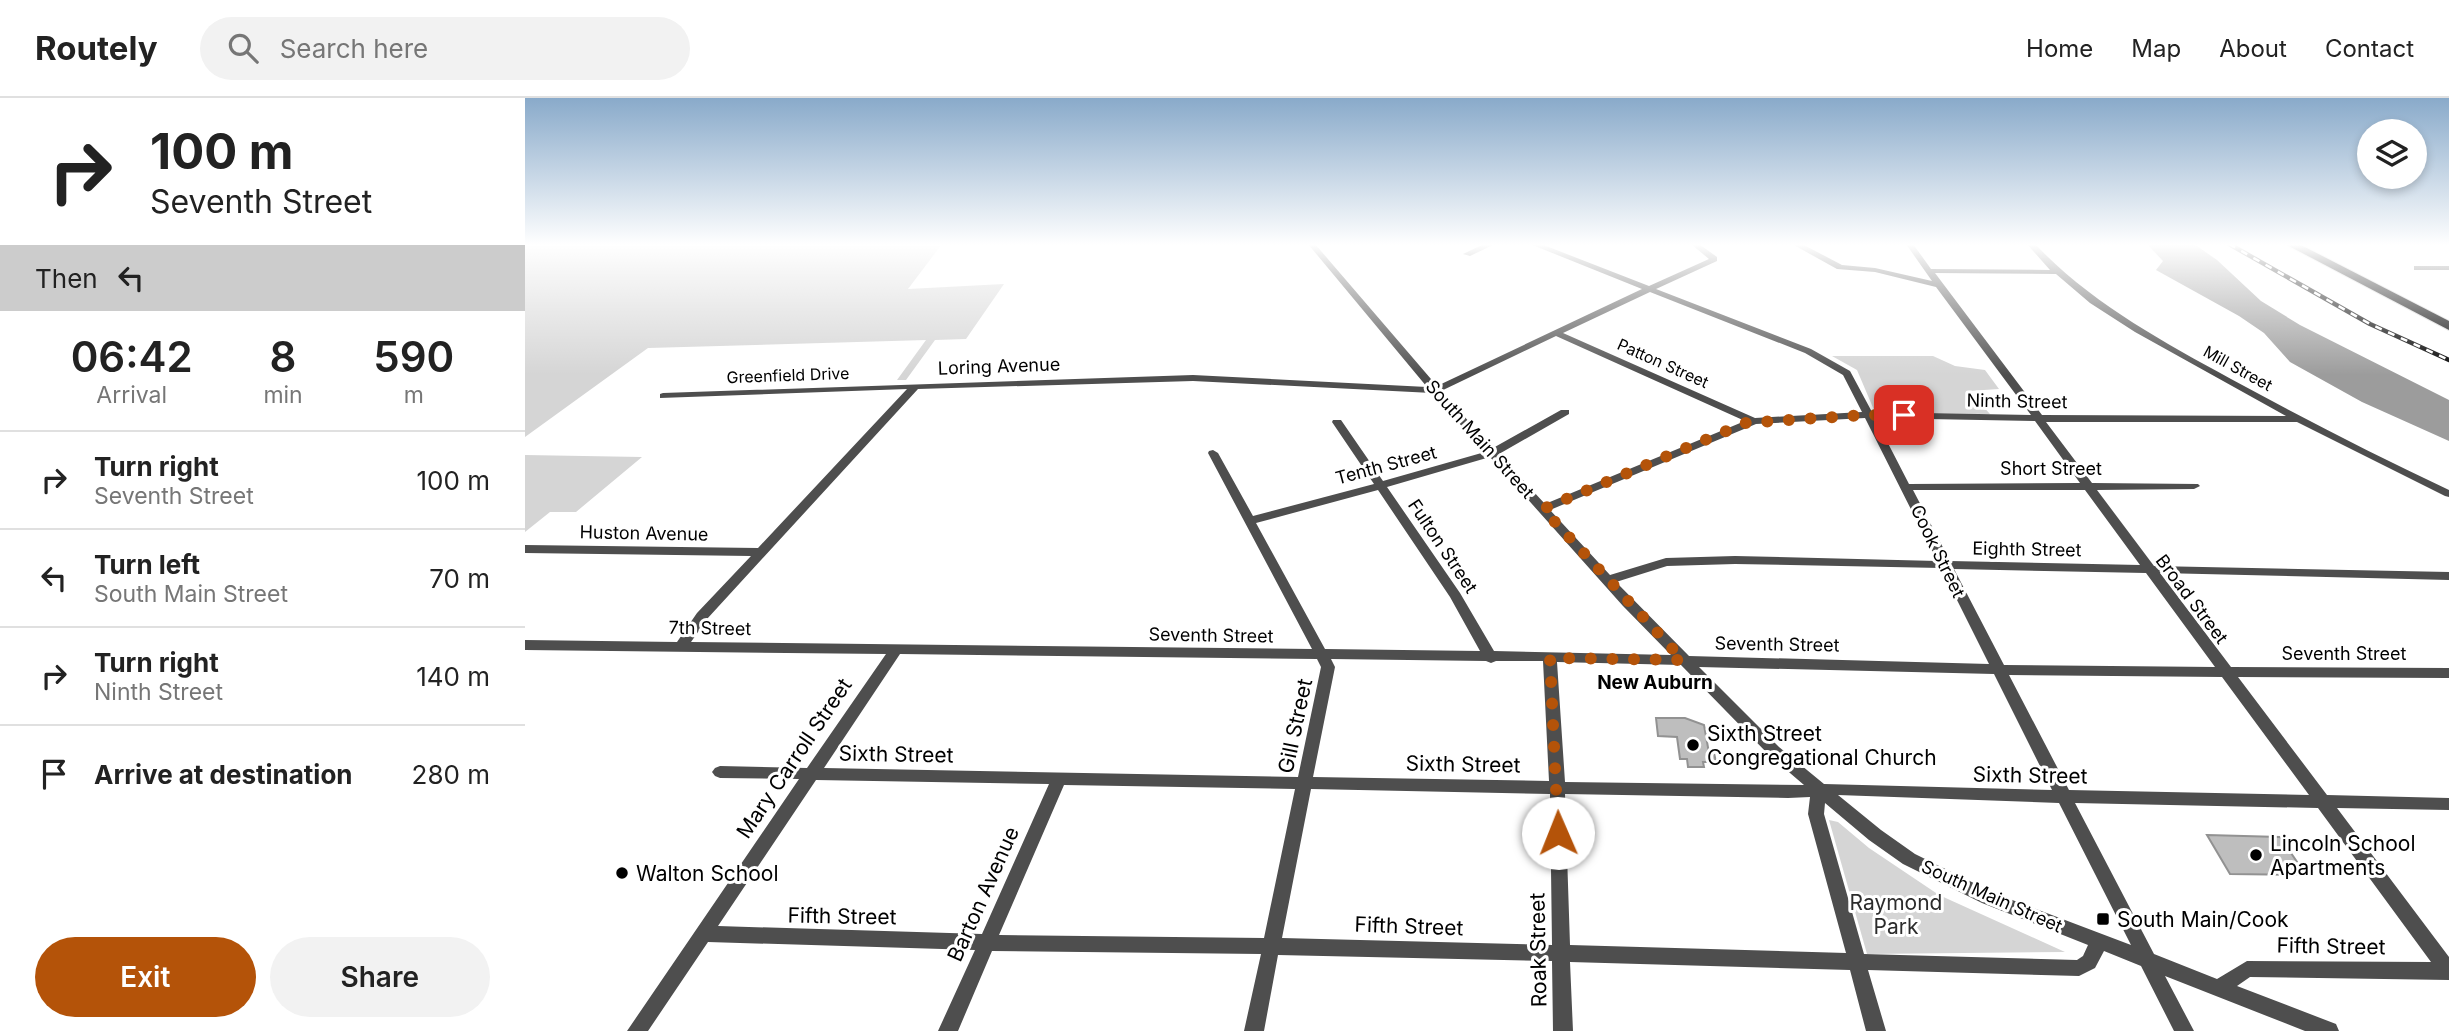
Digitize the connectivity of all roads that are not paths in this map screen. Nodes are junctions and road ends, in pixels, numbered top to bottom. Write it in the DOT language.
graph roads {
  1 [pos="1348,288"];
  2 [pos="1646,288"];
  3 [pos="1653,288"];
  4 [pos="1942,288"];
  5 [pos="2073,288"];
  6 [pos="2374,288"];
  7 [pos="2392,288"];
  8 [pos="1650,289"];
  9 [pos="2449,317"];
  10 [pos="2449,326"];
  11 [pos="1558,334"];
  12 [pos="915,386"];
  13 [pos="1435,390"];
  14 [pos="663,396"];
  15 [pos="1565,412"];
  16 [pos="1871,415"];
  17 [pos="2036,419"];
  18 [pos="2298,419"];
  19 [pos="1754,421"];
  20 [pos="1337,422"];
  21 [pos="1213,453"];
  22 [pos="1492,453"];
  23 [pos="1380,485"];
  24 [pos="2087,485"];
  25 [pos="2194,486"];
  26 [pos="1908,487"];
  27 [pos="2449,495"];
  28 [pos="1543,509"];
  29 [pos="1249,521"];
  30 [pos="525,549"];
  31 [pos="762,552"];
  32 [pos="1947,566"];
  33 [pos="2148,569"];
  34 [pos="2449,576"];
  35 [pos="1607,580"];
  36 [pos="525,645"];
  37 [pos="681,647"];
  38 [pos="895,651"];
  39 [pos="1320,656"];
  40 [pos="1491,658"];
  41 [pos="1550,658"];
  42 [pos="1683,660"];
  43 [pos="1998,668"];
  44 [pos="2224,672"];
  45 [pos="2449,673"];
  46 [pos="720,772"];
  47 [pos="812,774"];
  48 [pos="1060,777"];
  49 [pos="1305,782"];
  50 [pos="1557,787"];
  51 [pos="1819,790"];
  52 [pos="2063,796"];
  53 [pos="2321,801"];
  54 [pos="2449,804"];
  55 [pos="703,934"];
  56 [pos="2099,942"];
  57 [pos="985,943"];
  58 [pos="1272,946"];
  59 [pos="1560,954"];
  60 [pos="2148,961"];
  61 [pos="1858,963"];
  62 [pos="2449,971"];
  63 [pos="2219,988"];
  64 [pos="637,1031"];
  65 [pos="948,1031"];
  66 [pos="1254,1031"];
  67 [pos="1563,1031"];
  68 [pos="1876,1031"];
  69 [pos="2184,1031"];
  70 [pos="2329,1031"];
  1 -- 13 [label="street, South Main Street"];
  2 -- 8 [label="street, Cook Street"];
  3 -- 8 [label="street"];
  4 -- 17 [label="street, Broad Street"];
  5 -- 18 [label="street, Mill Street"];
  6 -- 10 [label="highway"];
  7 -- 9 [label="highway"];
  8 -- 11 [label="street"];
  8 -- 16 [label="street, Cook Street"];
  11 -- 13 [label="street"];
  11 -- 19 [label="street, Patton Street"];
  12 -- 13 [label="street, Loring Avenue"];
  12 -- 14 [label="street, Greenfield Drive"];
  12 -- 31 [label="street, Loring Avenue"];
  13 -- 22 [label="street, South Main Street"];
  15 -- 22 [label="street, Tenth Street"];
  16 -- 17 [label="street, Ninth Street"];
  16 -- 19 [label="street, Ninth Street"];
  16 -- 26 [label="street, Cook Street"];
  17 -- 18 [label="street, Ninth Street"];
  17 -- 24 [label="street, Broad Street"];
  18 -- 27 [label="street, Mill Street"];
  19 -- 28 [label="street, Ninth Street"];
  20 -- 23 [label="street, Fulton Street"];
  21 -- 29 [label="street, Gill Street"];
  22 -- 23 [label="street, Tenth Street"];
  22 -- 28 [label="street, South Main Street"];
  23 -- 29 [label="street, Tenth Street"];
  23 -- 40 [label="street, Fulton Street"];
  24 -- 25 [label="street, Short Street"];
  24 -- 26 [label="street, Short Street"];
  24 -- 33 [label="street, Broad Street"];
  26 -- 32 [label="street, Cook Street"];
  28 -- 35 [label="street, South Main Street"];
  29 -- 39 [label="street, Gill Street"];
  30 -- 31 [label="street, Huston Avenue"];
  31 -- 37 [label="street, Loring Avenue"];
  32 -- 33 [label="street, Eighth Street"];
  32 -- 35 [label="street, Eighth Street"];
  32 -- 43 [label="street, Cook Street"];
  33 -- 34 [label="street, Eighth Street"];
  33 -- 44 [label="street, Broad Street"];
  35 -- 42 [label="street, South Main Street"];
  36 -- 37 [label="street, 7th Street"];
  37 -- 38 [label="street, 7th Street"];
  38 -- 39 [label="street, Seventh Street"];
  38 -- 47 [label="street, Mary Carroll Street"];
  39 -- 40 [label="street, Seventh Street"];
  39 -- 49 [label="street, Gill Street"];
  40 -- 41 [label="street, Seventh Street"];
  41 -- 42 [label="street, Seventh Street"];
  41 -- 50 [label="street, Roak Street"];
  42 -- 43 [label="street, Seventh Street"];
  42 -- 51 [label="street, South Main Street"];
  43 -- 44 [label="street, Seventh Street"];
  43 -- 52 [label="street, Cook Street"];
  44 -- 45 [label="street, Seventh Street"];
  44 -- 53 [label="street, Broad Street"];
  46 -- 47 [label="street, Sixth Street"];
  47 -- 48 [label="street, Sixth Street"];
  47 -- 55 [label="street, Mary Carroll Street"];
  48 -- 49 [label="street, Sixth Street"];
  48 -- 57 [label="street, Barton Avenue"];
  49 -- 50 [label="street, Sixth Street"];
  49 -- 58 [label="street, Gill Street"];
  50 -- 51 [label="street, Sixth Street"];
  50 -- 59 [label="street, Roak Street"];
  51 -- 52 [label="street, Sixth Street"];
  51 -- 56 [label="street, South Main Street"];
  51 -- 61 [label="street"];
  52 -- 53 [label="street, Sixth Street"];
  52 -- 60 [label="street, Cook Street"];
  53 -- 54 [label="street, Sixth Street"];
  53 -- 62 [label="street, Broad Street"];
  55 -- 57 [label="street, Fifth Street"];
  55 -- 64 [label="street, Mary Carroll Street"];
  56 -- 60 [label="street, South Main Street"];
  56 -- 61 [label="street, Fifth Street"];
  57 -- 58 [label="street, Fifth Street"];
  57 -- 65 [label="street, Barton Avenue"];
  58 -- 59 [label="street, Fifth Street"];
  58 -- 66 [label="street, Gill Street"];
  59 -- 61 [label="street, Fifth Street"];
  59 -- 67 [label="street, Roak Street"];
  60 -- 63 [label="street, South Main Street"];
  60 -- 69 [label="street, Cook Street"];
  61 -- 68 [label="street"];
  62 -- 63 [label="street, Fifth Street"];
  63 -- 70 [label="street, South Main Street"];
}
